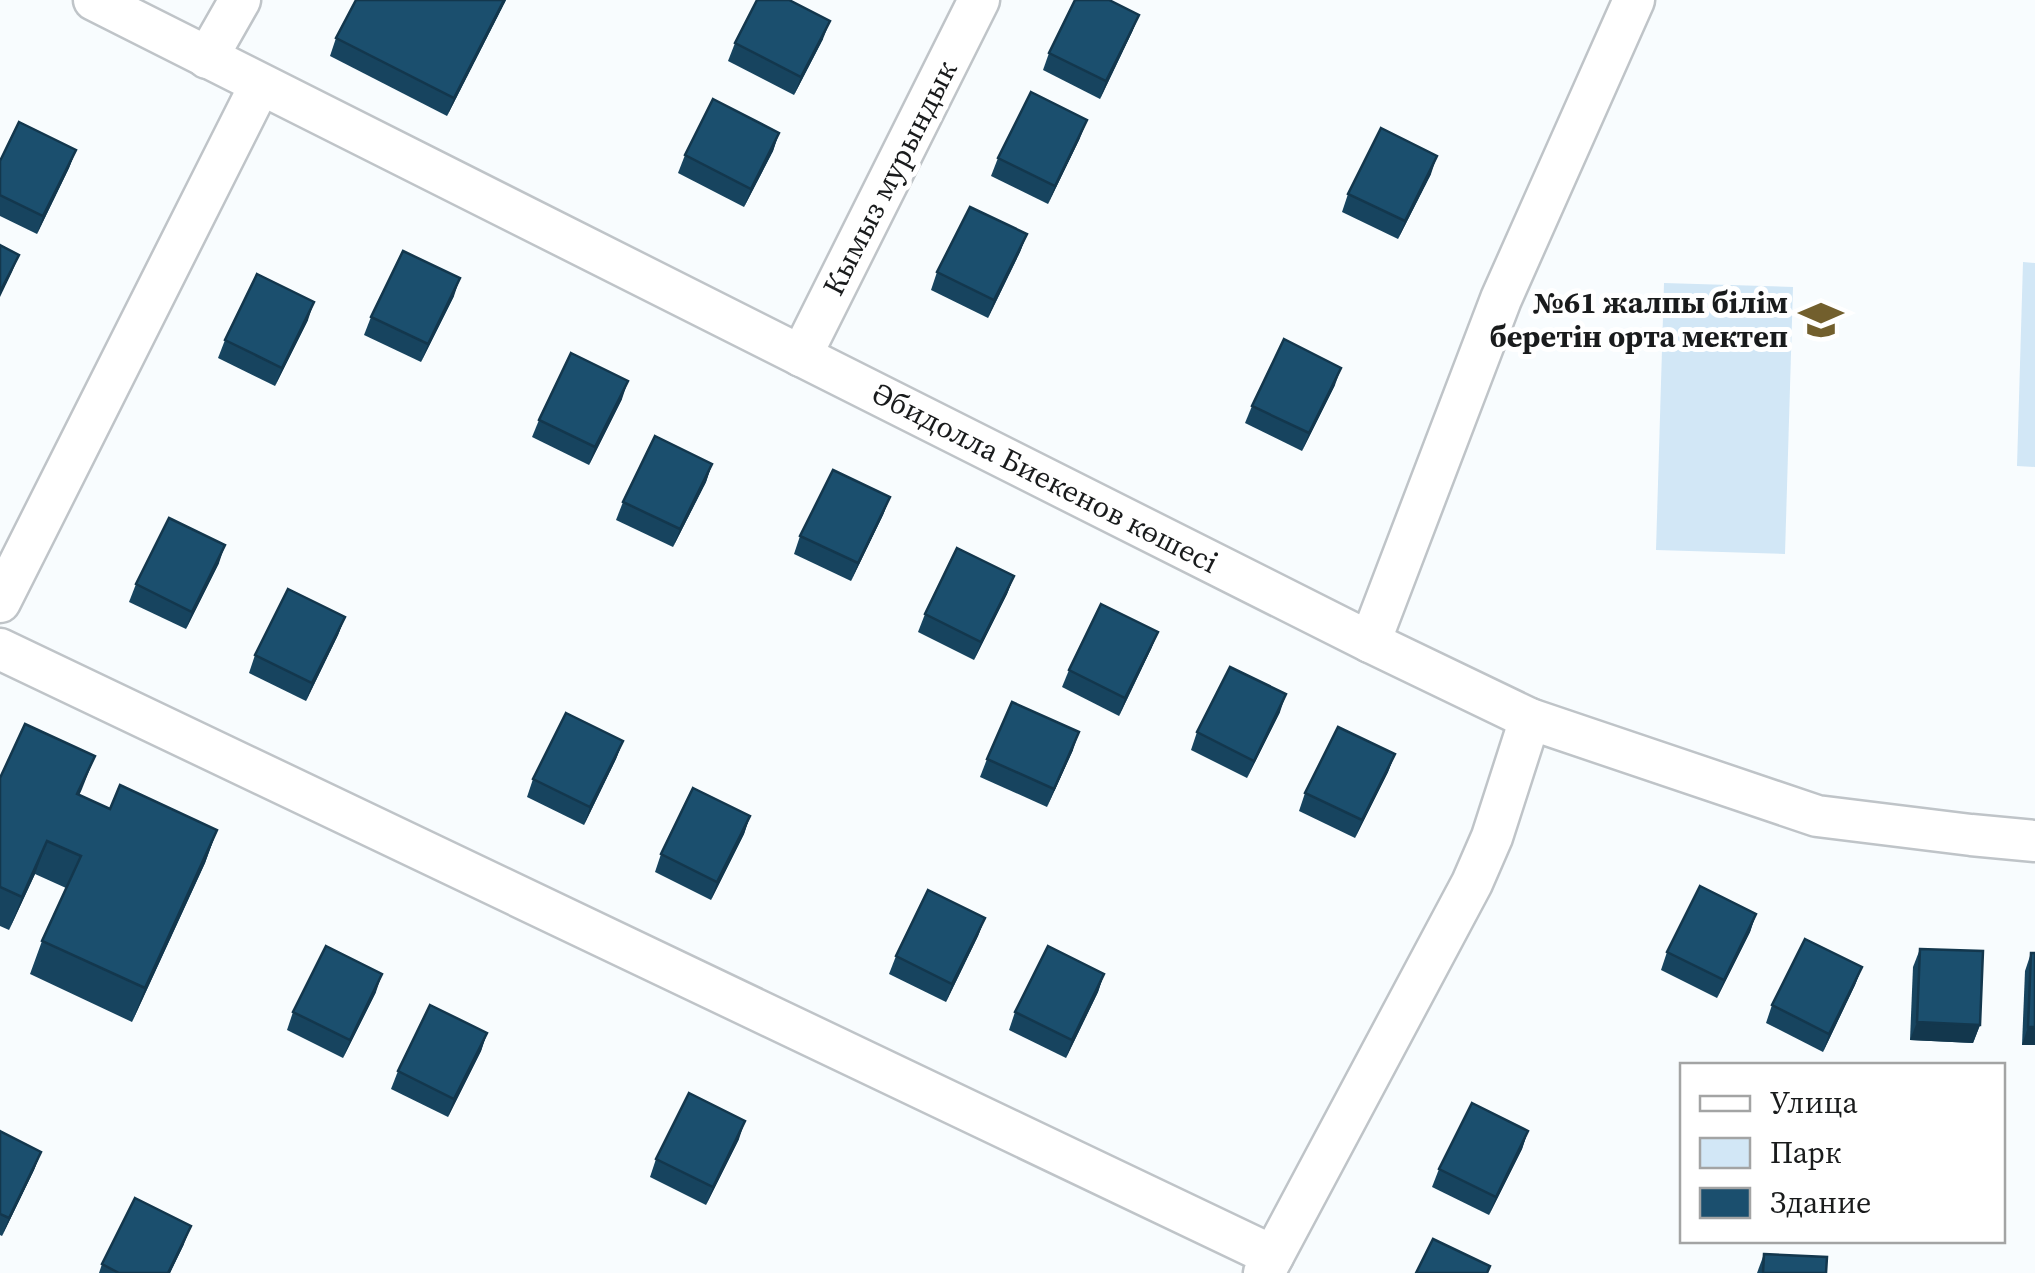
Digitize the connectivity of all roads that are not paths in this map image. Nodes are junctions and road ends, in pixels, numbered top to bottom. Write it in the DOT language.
graph roads {
  1 [pos="94,0"];
  2 [pos="240,0"];
  3 [pos="980,0"];
  4 [pos="1634,0"];
  5 [pos="208,58"];
  6 [pos="260,85"];
  7 [pos="801,356"];
  8 [pos="0,602"];
  9 [pos="1370,642"];
  10 [pos="0,648"];
  11 [pos="1530,719"];
  12 [pos="2035,840"];
  13 [pos="1268,1264"];
  1 -- 5 [label="street, Әбидолла Биекенов көшесі"];
  2 -- 5 [label="street"];
  3 -- 7 [label="street, Кымыз мурындык"];
  4 -- 9 [label="street"];
  5 -- 6 [label="street, Әбидолла Биекенов көшесі"];
  6 -- 7 [label="street, Әбидолла Биекенов көшесі"];
  6 -- 8 [label="street"];
  7 -- 9 [label="street, Әбидолла Биекенов көшесі"];
  9 -- 11 [label="street, Әбидолла Биекенов көшесі"];
  10 -- 13 [label="street"];
  11 -- 12 [label="street, Әбидолла Биекенов көшесі"];
  11 -- 13 [label="street"];
}
